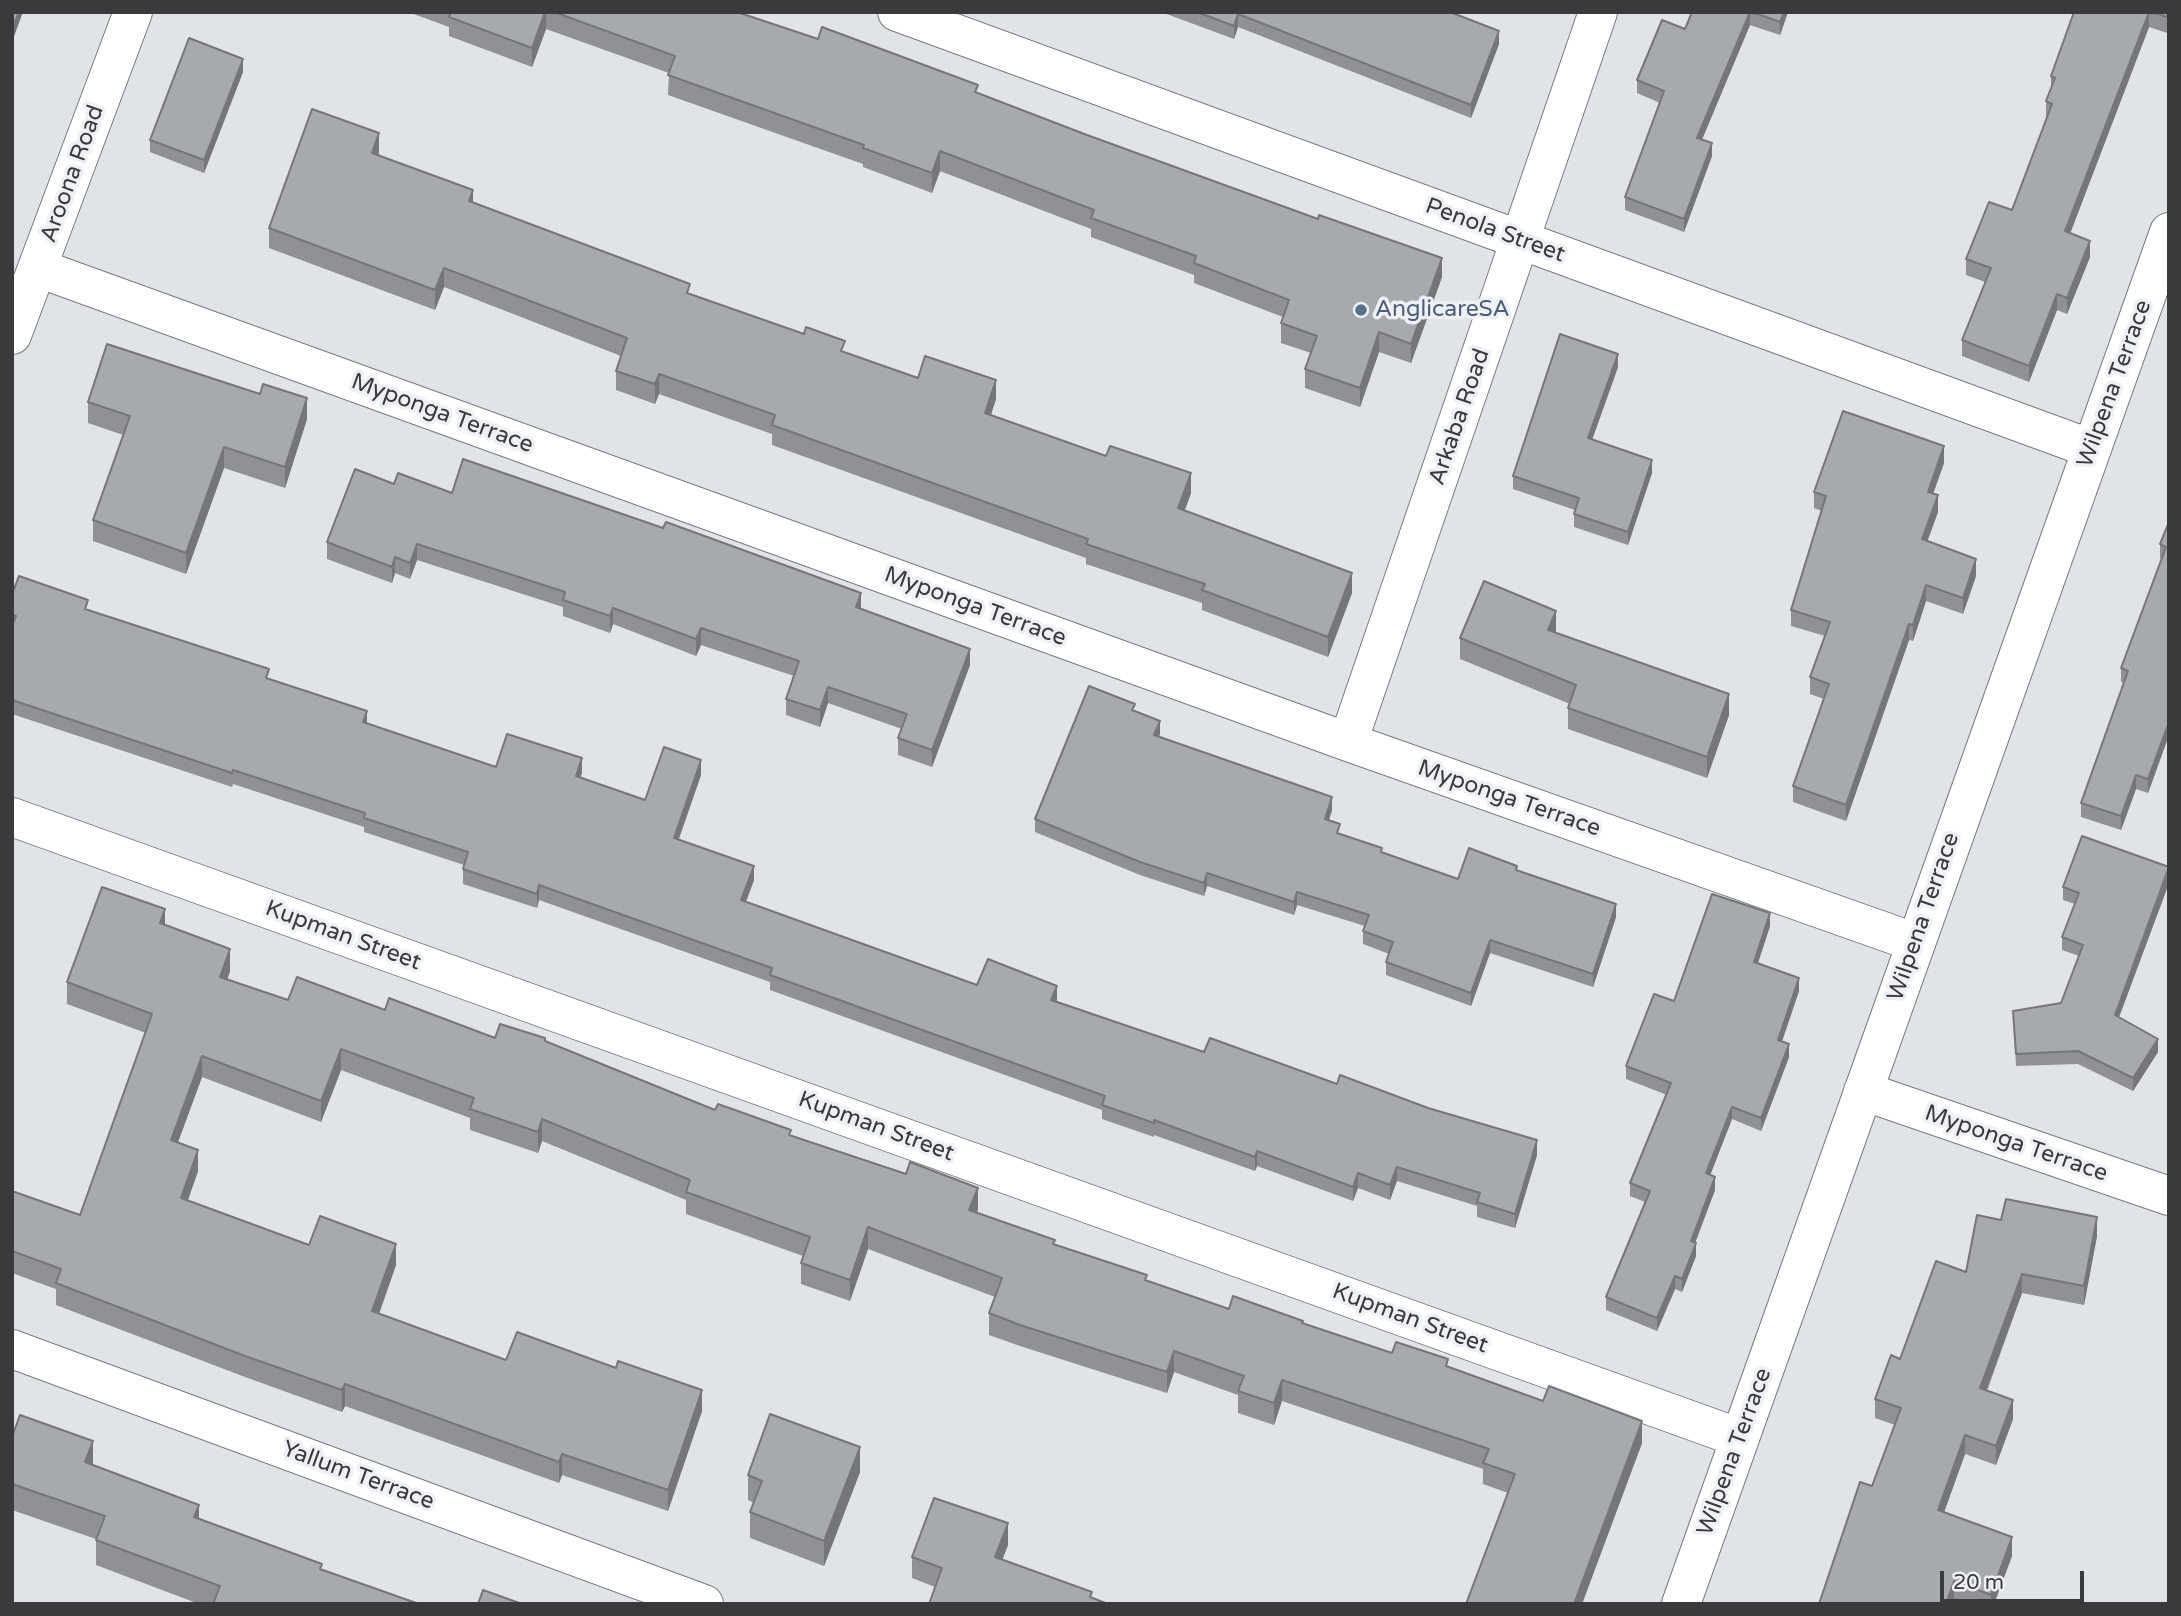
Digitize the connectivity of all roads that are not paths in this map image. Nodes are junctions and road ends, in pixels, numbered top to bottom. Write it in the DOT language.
graph roads {
  1 [pos="133,12"];
  2 [pos="897,12"];
  3 [pos="1598,12"];
  4 [pos="2169,232"];
  5 [pos="1521,240"];
  6 [pos="38,268"];
  7 [pos="12,335"];
  8 [pos="2092,449"];
  9 [pos="1348,742"];
  10 [pos="12,817"];
  11 [pos="1914,942"];
  12 [pos="1863,1091"];
  13 [pos="2169,1196"];
  14 [pos="12,1349"];
  15 [pos="1740,1438"];
  16 [pos="704,1604"];
  17 [pos="1681,1604"];
  1 -- 6 [label="street, Aroona Road"];
  2 -- 5 [label="street, Penola Street"];
  3 -- 5 [label="street, Arkaba Road"];
  4 -- 8 [label="street, Wilpena Terrace"];
  5 -- 8 [label="street, Penola Street"];
  5 -- 9 [label="street, Arkaba Road"];
  6 -- 7 [label="street, Aroona Road"];
  6 -- 9 [label="street, Myponga Terrace"];
  8 -- 11 [label="street, Wilpena Terrace"];
  9 -- 11 [label="street, Myponga Terrace"];
  10 -- 15 [label="street, Kupman Street"];
  11 -- 12 [label="street, Wilpena Terrace"];
  12 -- 13 [label="street, Myponga Terrace"];
  12 -- 15 [label="street, Wilpena Terrace"];
  14 -- 16 [label="street, Yallum Terrace"];
  15 -- 17 [label="street, Wilpena Terrace"];
}
